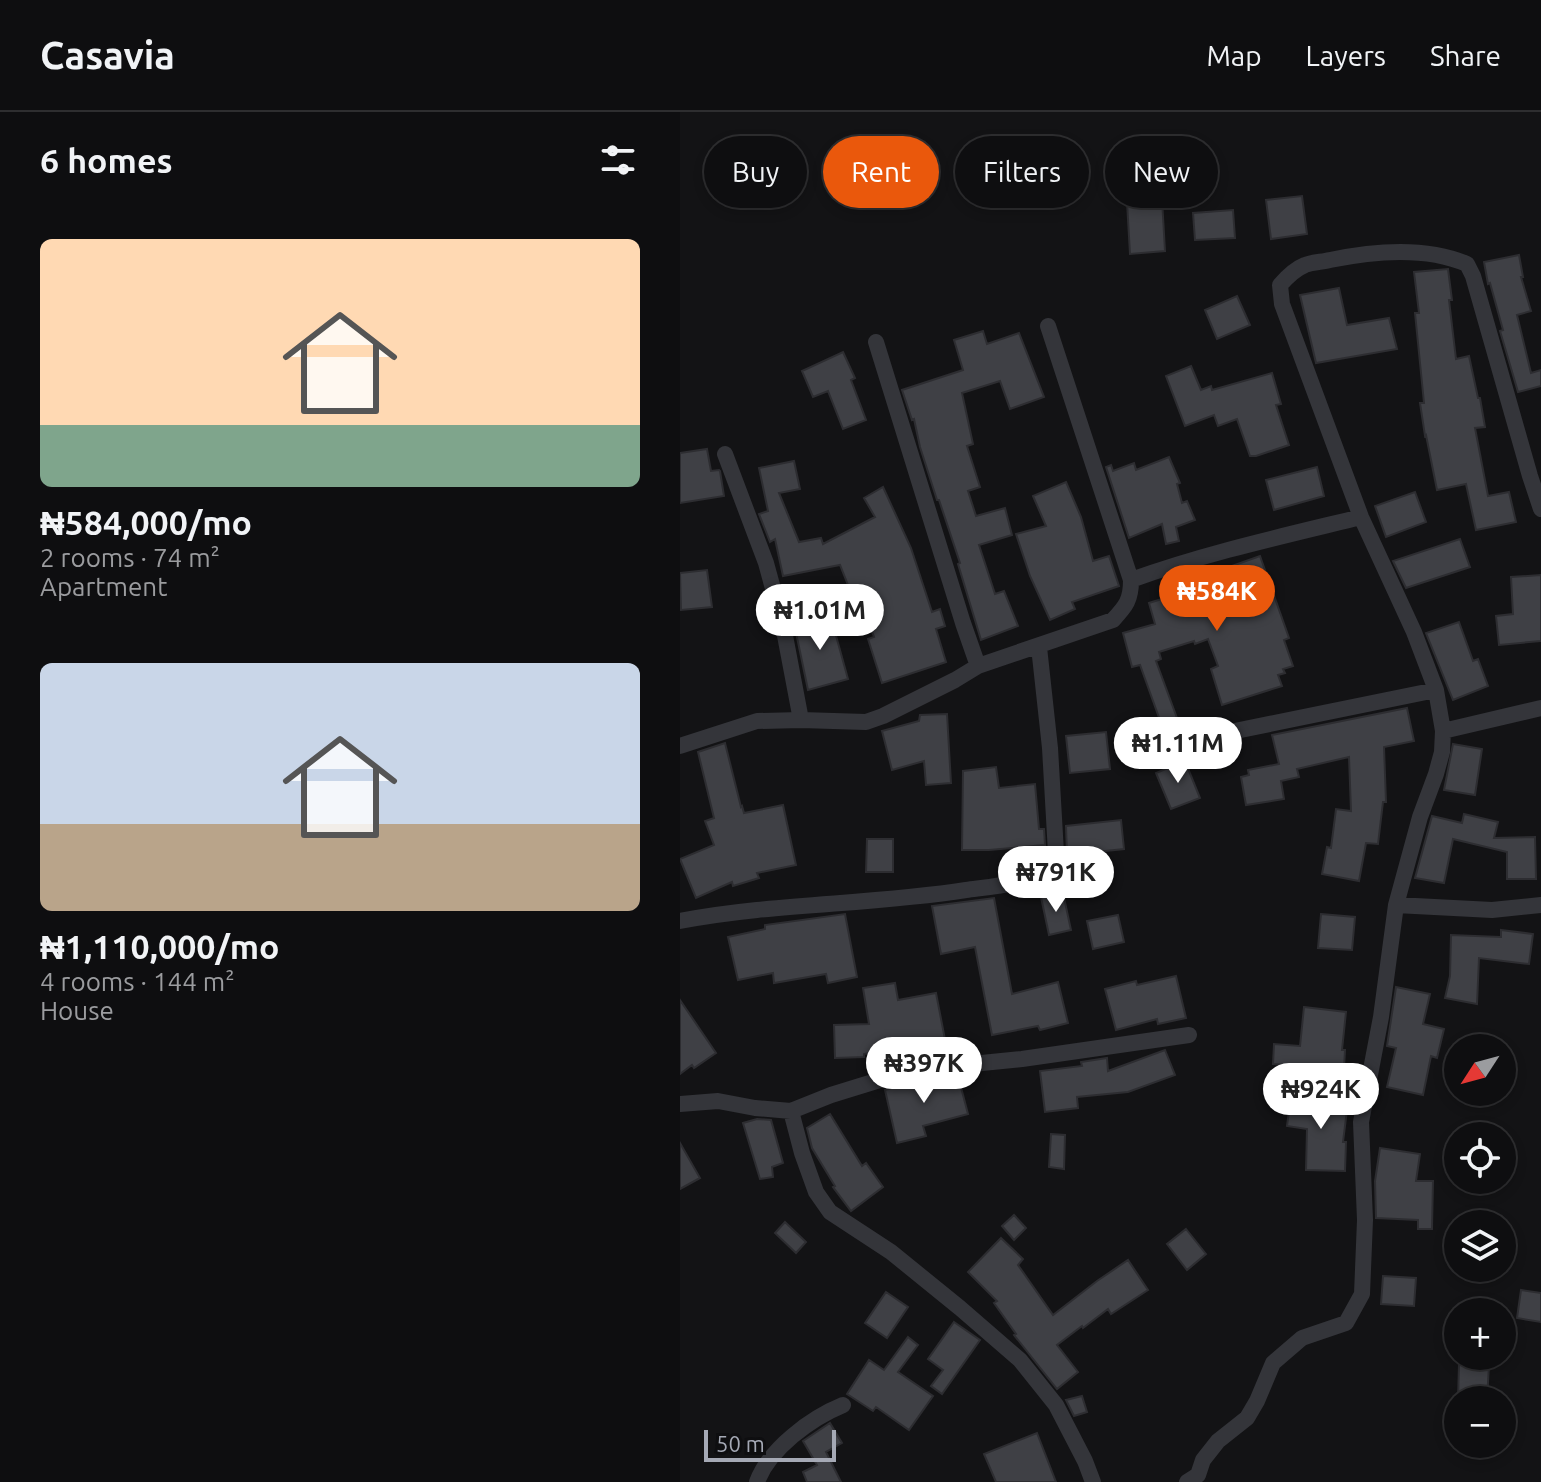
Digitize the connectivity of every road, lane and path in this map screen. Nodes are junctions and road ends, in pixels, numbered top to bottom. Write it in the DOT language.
graph roads {
  1 [pos="1048,326"];
  2 [pos="876,342"];
  3 [pos="725,454"];
  4 [pos="1535,477"];
  5 [pos="1541,509"];
  6 [pos="1361,517"];
  7 [pos="1131,580"];
  8 [pos="1039,647"];
  9 [pos="978,666"];
  10 [pos="1436,690"];
  11 [pos="1541,708"];
  12 [pos="801,720"];
  13 [pos="1443,731"];
  14 [pos="680,746"];
  15 [pos="1142,750"];
  16 [pos="1396,905"];
  17 [pos="1541,905"];
  18 [pos="680,921"];
  19 [pos="1189,1035"];
  20 [pos="680,1104"];
  21 [pos="791,1111"];
  22 [pos="843,1405"];
  23 [pos="1095,1481"];
  24 [pos="757,1482"];
  25 [pos="1187,1482"];
  1 -- 7 [label="street"];
  2 -- 9 [label="street"];
  3 -- 12 [label="street"];
  4 -- 5 [label="street"];
  4 -- 6 [label="street"];
  6 -- 7 [label="street"];
  6 -- 10 [label="street"];
  7 -- 8 [label="street"];
  8 -- 9 [label="street"];
  8 -- 18 [label="street"];
  9 -- 12 [label="street"];
  10 -- 13 [label="street"];
  10 -- 15 [label="street"];
  11 -- 13 [label="street"];
  12 -- 14 [label="street"];
  13 -- 16 [label="street"];
  16 -- 17 [label="street"];
  16 -- 25 [label="street"];
  19 -- 21 [label="street"];
  20 -- 21 [label="street"];
  21 -- 23 [label="street"];
  22 -- 24 [label="street"];
}
